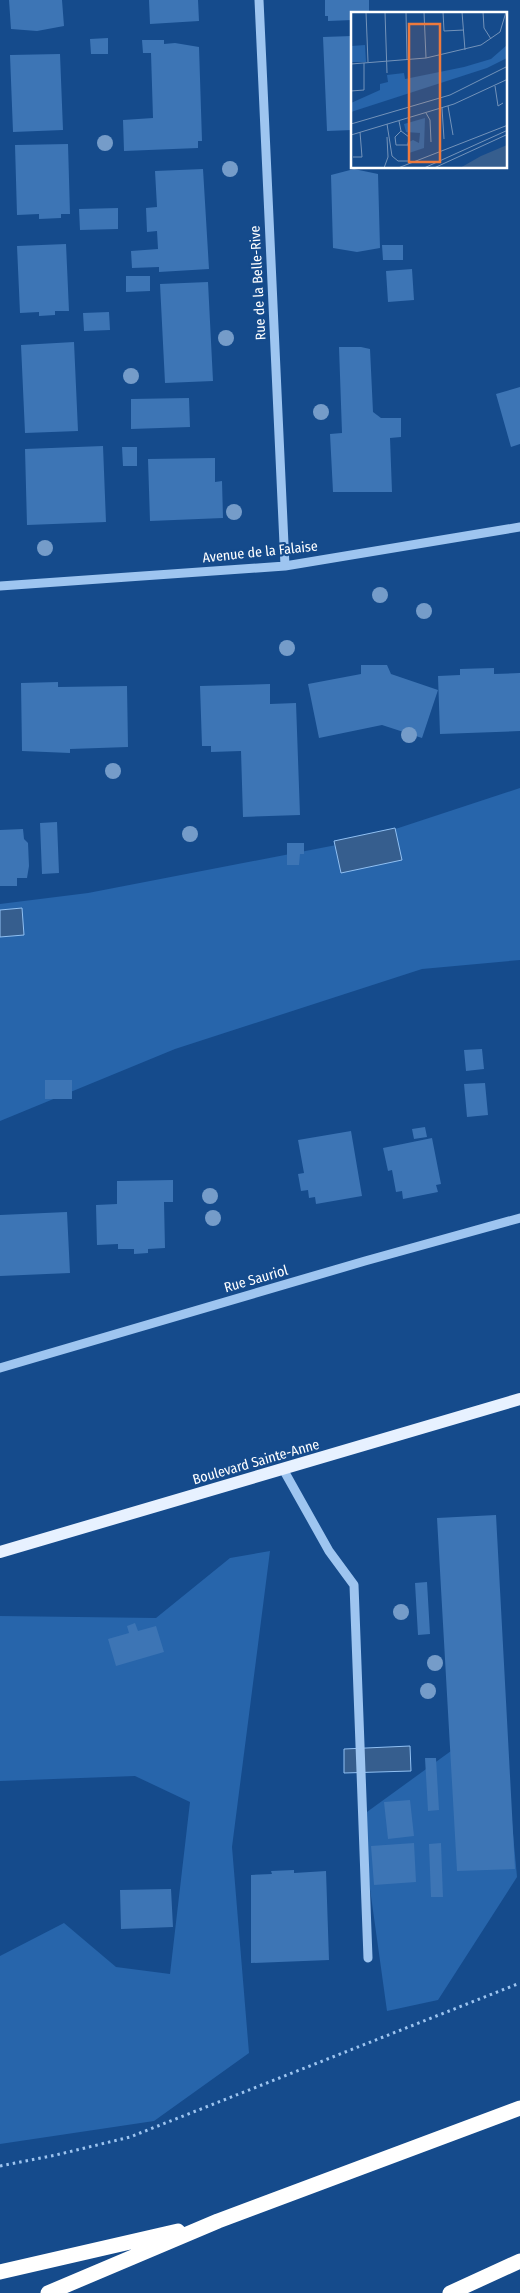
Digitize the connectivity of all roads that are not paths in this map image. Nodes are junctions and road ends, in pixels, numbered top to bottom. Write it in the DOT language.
graph roads {
  1 [pos="259,0"];
  2 [pos="520,527"];
  3 [pos="285,566"];
  4 [pos="0,586"];
  5 [pos="520,1218"];
  6 [pos="0,1368"];
  7 [pos="520,1399"];
  8 [pos="283,1469"];
  9 [pos="0,1552"];
  10 [pos="368,1958"];
  11 [pos="520,2108"];
  12 [pos="218,2221"];
  13 [pos="520,2260"];
  14 [pos="0,2272"];
  15 [pos="48,2293"];
  16 [pos="450,2293"];
  1 -- 3 [label="street, Rue de la Belle-Rive"];
  2 -- 3 [label="street, Avenue de la Falaise"];
  3 -- 4 [label="street, Avenue de la Falaise"];
  5 -- 6 [label="street, Rue Sauriol"];
  7 -- 8 [label="main road, Boulevard Sainte-Anne"];
  8 -- 9 [label="main road, Boulevard Sainte-Anne"];
  8 -- 10 [label="street"];
  11 -- 12 [label="highway"];
  12 -- 14 [label="highway"];
  12 -- 15 [label="highway"];
  13 -- 16 [label="highway"];
}
